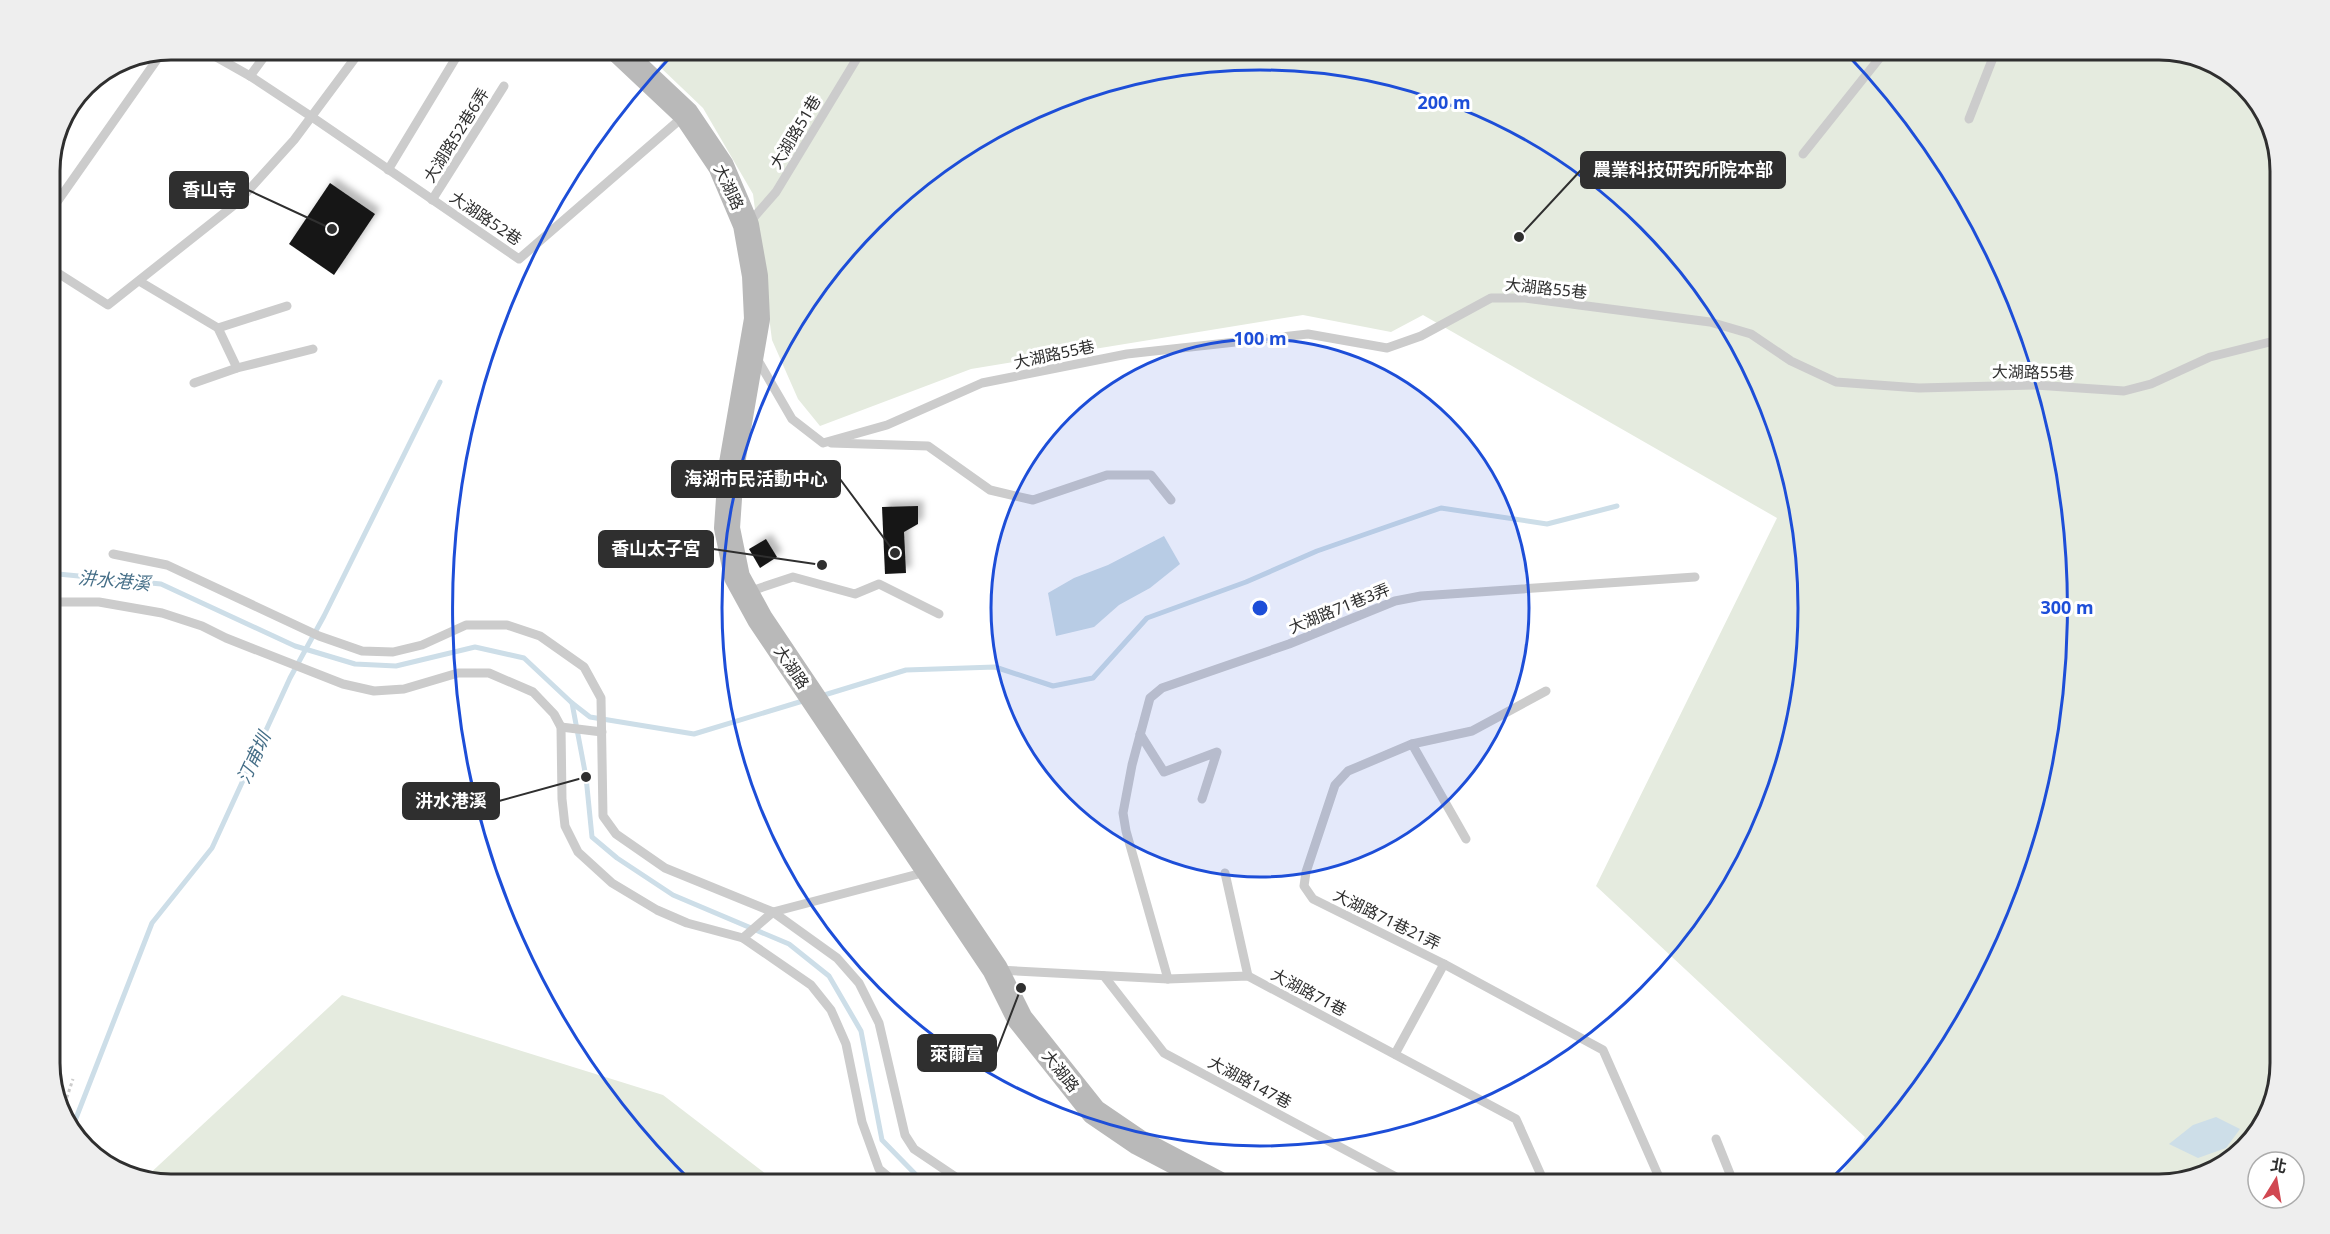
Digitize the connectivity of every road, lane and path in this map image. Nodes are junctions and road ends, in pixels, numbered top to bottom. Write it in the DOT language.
graph roads {
  1 [pos="222,60"];
  2 [pos="261,60"];
  3 [pos="354,60"];
  4 [pos="455,60"];
  5 [pos="629,60"];
  6 [pos="856,60"];
  7 [pos="1878,60"];
  8 [pos="1992,60"];
  9 [pos="156,61"];
  10 [pos="250,76"];
  11 [pos="504,86"];
  12 [pos="686,114"];
  13 [pos="312,117"];
  14 [pos="1969,119"];
  15 [pos="1803,154"];
  16 [pos="388,170"];
  17 [pos="60,198"];
  18 [pos="432,200"];
  19 [pos="746,225"];
  20 [pos="60,275"];
  21 [pos="139,281"];
  22 [pos="287,306"];
  23 [pos="218,327"];
  24 [pos="2270,341"];
  25 [pos="313,349"];
  26 [pos="751,350"];
  27 [pos="237,368"];
  28 [pos="194,384"];
  29 [pos="823,443"];
  30 [pos="1171,500"];
  31 [pos="113,554"];
  32 [pos="1695,577"];
  33 [pos="746,592"];
  34 [pos="60,602"];
  35 [pos="939,614"];
  36 [pos="1546,691"];
  37 [pos="561,727"];
  38 [pos="602,732"];
  39 [pos="1140,734"];
  40 [pos="1412,744"];
  41 [pos="1202,799"];
  42 [pos="1466,839"];
  43 [pos="930,871"];
  44 [pos="1225,873"];
  45 [pos="773,912"];
  46 [pos="743,938"];
  47 [pos="1444,964"];
  48 [pos="995,969"];
  49 [pos="1104,976"];
  50 [pos="1248,976"];
  51 [pos="1168,979"];
  52 [pos="1395,1054"];
  53 [pos="73,1079"];
  54 [pos="66,1099"];
  55 [pos="1716,1139"];
  56 [pos="885,1174"];
  57 [pos="950,1174"];
  58 [pos="1198,1174"];
  59 [pos="1389,1174"];
  60 [pos="1540,1174"];
  61 [pos="1657,1174"];
  62 [pos="1730,1174"];
  1 -- 10 [label="lane, 大湖路52巷"];
  2 -- 10 [label="lane"];
  3 -- 13 [label="lane"];
  4 -- 16 [label="lane"];
  5 -- 12 [label="street, 大湖路"];
  6 -- 19 [label="lane, 大湖路51巷"];
  7 -- 15 [label="lane"];
  8 -- 14 [label="lane"];
  9 -- 17 [label="lane"];
  10 -- 13 [label="lane, 大湖路52巷"];
  11 -- 18 [label="lane, 大湖路52巷6弄"];
  12 -- 18 [label="lane, 大湖路52巷"];
  12 -- 19 [label="street, 大湖路"];
  13 -- 16 [label="lane, 大湖路52巷"];
  13 -- 21 [label="lane"];
  16 -- 18 [label="lane, 大湖路52巷"];
  19 -- 26 [label="street, 大湖路"];
  20 -- 21 [label="lane"];
  21 -- 23 [label="lane"];
  22 -- 23 [label="lane"];
  23 -- 27 [label="lane"];
  24 -- 29 [label="lane, 大湖路55巷"];
  25 -- 27 [label="lane"];
  26 -- 29 [label="lane"];
  26 -- 33 [label="street, 大湖路"];
  27 -- 28 [label="lane"];
  29 -- 30 [label="lane"];
  31 -- 38 [label="lane"];
  32 -- 39 [label="lane, 大湖路71巷3弄"];
  33 -- 35 [label="lane"];
  33 -- 43 [label="street, 大湖路"];
  34 -- 37 [label="lane"];
  36 -- 40 [label="lane, 大湖路71巷21弄"];
  37 -- 38 [label="lane"];
  37 -- 46 [label="lane"];
  38 -- 45 [label="lane"];
  39 -- 41 [label="lane"];
  39 -- 51 [label="lane, 大湖路71巷3弄"];
  40 -- 42 [label="lane"];
  40 -- 47 [label="lane, 大湖路71巷21弄"];
  43 -- 45 [label="lane"];
  43 -- 48 [label="street, 大湖路"];
  44 -- 50 [label="lane"];
  45 -- 46 [label="lane"];
  45 -- 57 [label="lane"];
  46 -- 56 [label="lane"];
  47 -- 52 [label="lane, 大湖路71巷21弄"];
  47 -- 61 [label="lane, 大湖路71巷21弄"];
  48 -- 49 [label="lane, 大湖路71巷"];
  48 -- 58 [label="street, 大湖路"];
  49 -- 51 [label="lane, 大湖路71巷"];
  49 -- 59 [label="lane, 大湖路147巷"];
  50 -- 51 [label="lane, 大湖路71巷"];
  50 -- 52 [label="lane, 大湖路71巷"];
  52 -- 60 [label="lane, 大湖路71巷"];
  53 -- 54 [label="path"];
  55 -- 62 [label="lane"];
}
